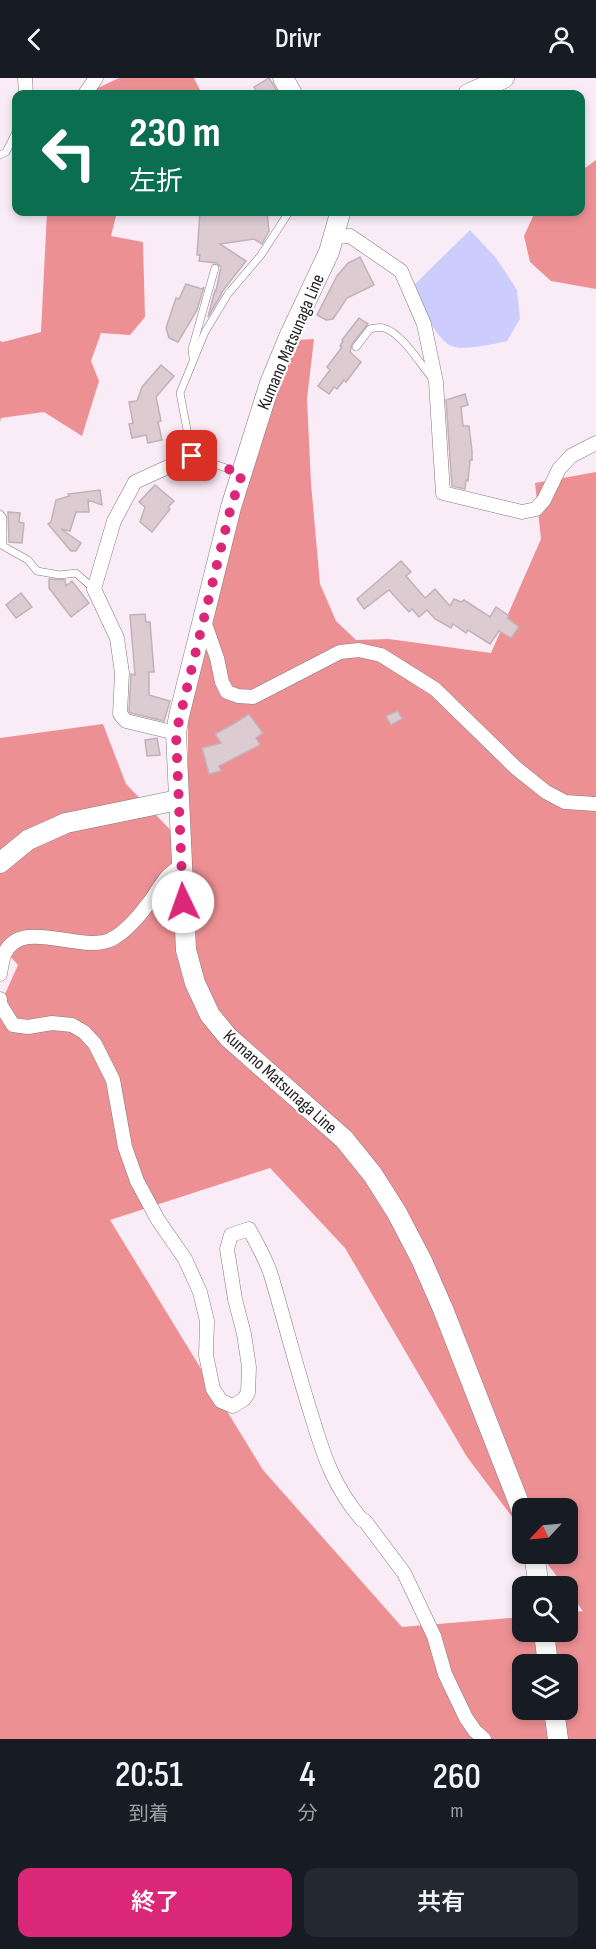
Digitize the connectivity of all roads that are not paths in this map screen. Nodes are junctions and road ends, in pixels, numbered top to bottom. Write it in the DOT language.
graph roads {
  1 [pos="504,78"];
  2 [pos="477,90"];
  3 [pos="12,140"];
  4 [pos="0,155"];
  5 [pos="286,216"];
  6 [pos="339,216"];
  7 [pos="335,237"];
  8 [pos="215,268"];
  9 [pos="356,347"];
  10 [pos="194,361"];
  11 [pos="436,382"];
  12 [pos="596,442"];
  13 [pos="192,456"];
  14 [pos="242,474"];
  15 [pos="0,514"];
  16 [pos="94,589"];
  17 [pos="204,621"];
  18 [pos="176,733"];
  19 [pos="178,800"];
  20 [pos="596,804"];
  21 [pos="0,863"];
  22 [pos="181,865"];
  23 [pos="0,974"];
  24 [pos="0,999"];
  25 [pos="517,1498"];
  26 [pos="555,1720"];
  27 [pos="484,1739"];
  28 [pos="558,1739"];
  1 -- 2 [label="main road"];
  3 -- 4 [label="lane"];
  5 -- 10 [label="lane"];
  6 -- 7 [label="main road, Kumano Matsunaga Line"];
  7 -- 11 [label="street"];
  7 -- 14 [label="main road, Kumano Matsunaga Line"];
  8 -- 10 [label="lane"];
  9 -- 11 [label="lane"];
  10 -- 13 [label="lane"];
  11 -- 12 [label="street"];
  13 -- 14 [label="lane"];
  13 -- 16 [label="street"];
  14 -- 17 [label="main road, Kumano Matsunaga Line"];
  15 -- 16 [label="lane"];
  16 -- 18 [label="street"];
  17 -- 18 [label="main road, Kumano Matsunaga Line"];
  17 -- 20 [label="street"];
  18 -- 19 [label="main road, Kumano Matsunaga Line"];
  19 -- 21 [label="main road"];
  19 -- 22 [label="main road, Kumano Matsunaga Line"];
  22 -- 23 [label="street"];
  22 -- 25 [label="main road, Kumano Matsunaga Line"];
  24 -- 27 [label="street"];
  26 -- 28 [label="main road"];
}
